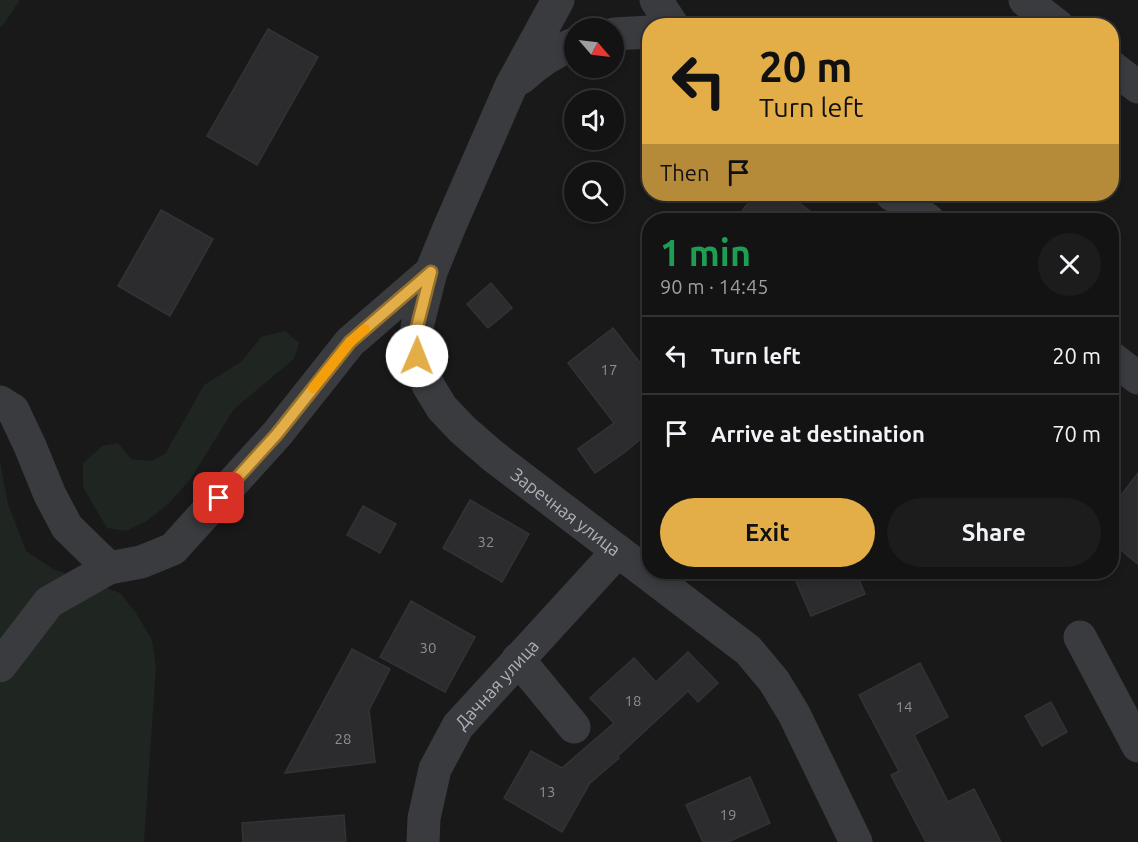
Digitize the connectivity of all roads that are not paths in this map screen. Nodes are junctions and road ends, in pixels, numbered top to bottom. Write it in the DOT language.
graph roads {
  1 [pos="558,0"];
  2 [pos="656,0"];
  3 [pos="1025,0"];
  4 [pos="667,18"];
  5 [pos="1048,18"];
  6 [pos="642,32"];
  7 [pos="624,33"];
  8 [pos="564,48"];
  9 [pos="1119,72"];
  10 [pos="511,86"];
  11 [pos="1138,87"];
  12 [pos="901,201"];
  13 [pos="918,213"];
  14 [pos="431,272"];
  15 [pos="1119,363"];
  16 [pos="1138,378"];
  17 [pos="0,402"];
  18 [pos="618,551"];
  19 [pos="109,568"];
  20 [pos="642,569"];
  21 [pos="655,579"];
  22 [pos="1080,637"];
  23 [pos="518,659"];
  24 [pos="0,666"];
  25 [pos="574,728"];
  26 [pos="1138,746"];
  27 [pos="423,842"];
  28 [pos="856,842"];
  1 -- 10 [label="street, Заречная улица"];
  2 -- 4 [label="street"];
  3 -- 5 [label="street"];
  6 -- 7 [label="street"];
  8 -- 10 [label="street"];
  9 -- 11 [label="street"];
  10 -- 14 [label="street, Заречная улица"];
  12 -- 13 [label="street"];
  14 -- 18 [label="street, Заречная улица"];
  14 -- 19 [label="street"];
  15 -- 16 [label="street"];
  17 -- 19 [label="street"];
  18 -- 20 [label="street, Заречная улица"];
  18 -- 23 [label="street, Дачная улица"];
  19 -- 24 [label="street"];
  21 -- 28 [label="street, Заречная улица"];
  22 -- 26 [label="street"];
  23 -- 25 [label="street"];
  23 -- 27 [label="street, Дачная улица"];
}
